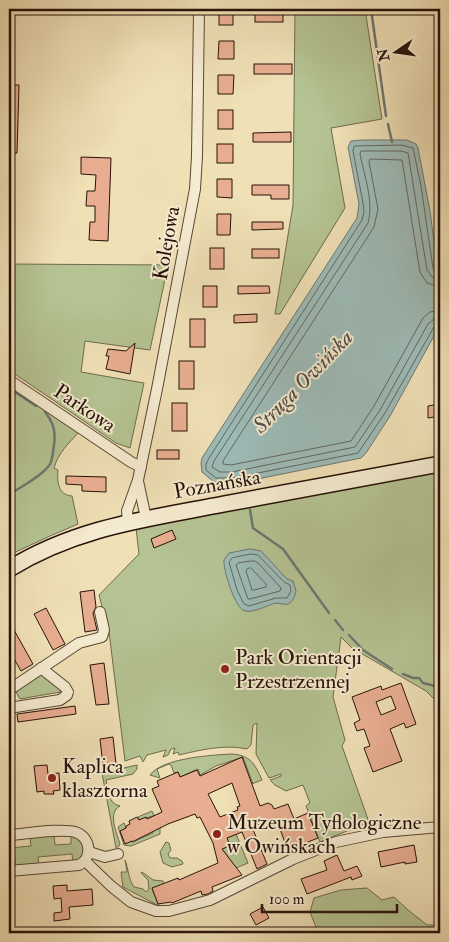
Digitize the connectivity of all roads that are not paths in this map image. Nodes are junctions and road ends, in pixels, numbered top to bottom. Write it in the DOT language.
graph roads {
  1 [pos="199,9"];
  2 [pos="9,380"];
  3 [pos="440,464"];
  4 [pos="141,466"];
  5 [pos="138,480"];
  6 [pos="146,518"];
  7 [pos="128,522"];
  8 [pos="9,569"];
  9 [pos="100,612"];
  10 [pos="41,668"];
  11 [pos="9,690"];
  12 [pos="9,708"];
  13 [pos="440,827"];
  14 [pos="9,835"];
  15 [pos="118,854"];
  16 [pos="87,857"];
  17 [pos="9,871"];
  1 -- 4 [label="street, Kolejowa"];
  2 -- 4 [label="street, Parkowa"];
  3 -- 6 [label="main road, Poznańska"];
  4 -- 5 [label="street, Kolejowa"];
  5 -- 6 [label="street, Kolejowa"];
  5 -- 7 [label="street, Kolejowa"];
  6 -- 7 [label="main road, Poznańska"];
  7 -- 8 [label="main road, Poznańska"];
  9 -- 10 [label="street"];
  10 -- 11 [label="street"];
  10 -- 12 [label="street"];
  13 -- 16 [label="street"];
  14 -- 16 [label="street"];
  15 -- 16 [label="street"];
  16 -- 17 [label="street"];
}
